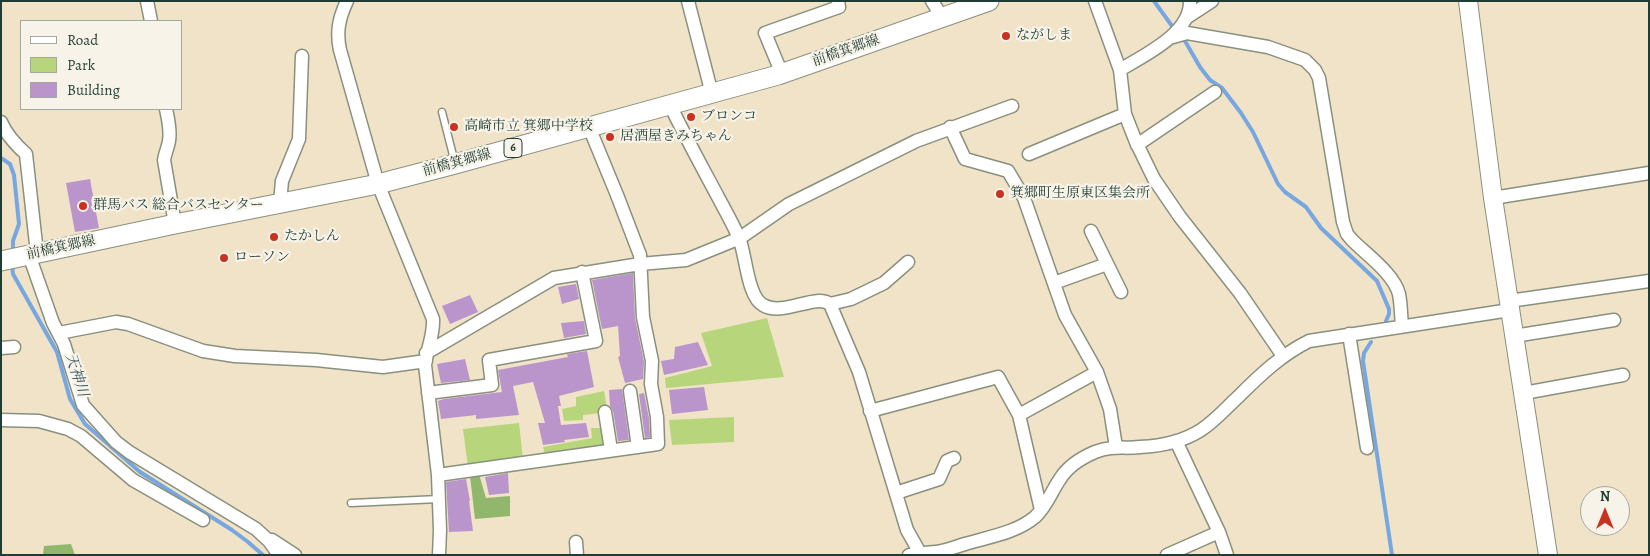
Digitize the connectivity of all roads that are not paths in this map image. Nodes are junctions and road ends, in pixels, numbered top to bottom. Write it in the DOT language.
graph roads {
  1 [pos="147,1"];
  2 [pos="347,1"];
  3 [pos="688,1"];
  4 [pos="838,1"];
  5 [pos="989,1"];
  6 [pos="1095,1"];
  7 [pos="1190,1"];
  8 [pos="1212,1"];
  9 [pos="1468,1"];
  10 [pos="937,9"];
  11 [pos="1186,18"];
  12 [pos="151,20"];
  13 [pos="1172,37"];
  14 [pos="302,56"];
  15 [pos="1120,70"];
  16 [pos="782,74"];
  17 [pos="1215,92"];
  18 [pos="712,94"];
  19 [pos="670,105"];
  20 [pos="1012,106"];
  21 [pos="166,110"];
  22 [pos="442,112"];
  23 [pos="1125,114"];
  24 [pos="1,122"];
  25 [pos="589,127"];
  26 [pos="950,128"];
  27 [pos="1137,145"];
  28 [pos="1029,154"];
  29 [pos="455,164"];
  30 [pos="1649,173"];
  31 [pos="378,184"];
  32 [pos="1493,198"];
  33 [pos="280,203"];
  34 [pos="175,224"];
  35 [pos="1092,231"];
  36 [pos="740,238"];
  37 [pos="31,255"];
  38 [pos="4,261"];
  39 [pos="908,262"];
  40 [pos="640,264"];
  41 [pos="1107,264"];
  42 [pos="582,272"];
  43 [pos="1649,281"];
  44 [pos="1054,283"];
  45 [pos="1121,292"];
  46 [pos="830,304"];
  47 [pos="1510,306"];
  48 [pos="1614,320"];
  49 [pos="1402,326"];
  50 [pos="59,333"];
  51 [pos="1349,334"];
  52 [pos="1514,336"];
  53 [pos="14,346"];
  54 [pos="1,348"];
  55 [pos="1283,356"];
  56 [pos="426,357"];
  57 [pos="1097,372"];
  58 [pos="1623,375"];
  59 [pos="630,392"];
  60 [pos="428,393"];
  61 [pos="1524,393"];
  62 [pos="870,411"];
  63 [pos="605,412"];
  64 [pos="1019,415"];
  65 [pos="1,420"];
  66 [pos="1176,441"];
  67 [pos="638,447"];
  68 [pos="1116,447"];
  69 [pos="1367,448"];
  70 [pos="611,450"];
  71 [pos="954,458"];
  72 [pos="438,476"];
  73 [pos="896,493"];
  74 [pos="178,495"];
  75 [pos="439,499"];
  76 [pos="351,503"];
  77 [pos="1041,510"];
  78 [pos="203,520"];
  79 [pos="256,529"];
  80 [pos="1219,532"];
  81 [pos="937,553"];
  82 [pos="915,554"];
  83 [pos="279,555"];
  84 [pos="295,555"];
  85 [pos="439,555"];
  86 [pos="1167,555"];
  87 [pos="1227,555"];
  88 [pos="1548,555"];
  1 -- 12 [label="street"];
  2 -- 31 [label="street"];
  3 -- 18 [label="street"];
  4 -- 16 [label="street"];
  5 -- 10 [label="main road, 前橋箕郷線 / 6"];
  6 -- 15 [label="street"];
  7 -- 11 [label="street"];
  8 -- 11 [label="street"];
  9 -- 32 [label="street"];
  10 -- 16 [label="main road, 前橋箕郷線 / 6"];
  11 -- 13 [label="street"];
  13 -- 15 [label="street"];
  13 -- 49 [label="street"];
  14 -- 33 [label="street"];
  15 -- 23 [label="street"];
  16 -- 18 [label="main road, 前橋箕郷線 / 6"];
  17 -- 27 [label="street"];
  18 -- 19 [label="main road, 前橋箕郷線 / 6"];
  19 -- 25 [label="main road, 前橋箕郷線 / 6"];
  19 -- 36 [label="street"];
  20 -- 26 [label="street"];
  21 -- 34 [label="street"];
  22 -- 29 [label="lane"];
  23 -- 27 [label="street"];
  23 -- 28 [label="street"];
  24 -- 37 [label="street"];
  25 -- 29 [label="main road, 前橋箕郷線 / 6"];
  25 -- 40 [label="street"];
  26 -- 36 [label="street"];
  26 -- 44 [label="street"];
  27 -- 55 [label="street"];
  29 -- 31 [label="main road, 前橋箕郷線 / 6"];
  30 -- 32 [label="street"];
  31 -- 33 [label="main road, 前橋箕郷線 / 6"];
  31 -- 56 [label="street"];
  32 -- 47 [label="street"];
  33 -- 34 [label="main road, 前橋箕郷線 / 6"];
  34 -- 37 [label="main road, 前橋箕郷線 / 6"];
  35 -- 41 [label="street"];
  36 -- 40 [label="street"];
  36 -- 46 [label="street"];
  37 -- 38 [label="main road, 前橋箕郷線 / 6"];
  37 -- 50 [label="street"];
  39 -- 46 [label="street"];
  40 -- 42 [label="street"];
  40 -- 67 [label="street"];
  41 -- 44 [label="street"];
  41 -- 45 [label="street"];
  42 -- 56 [label="street"];
  42 -- 60 [label="street"];
  43 -- 47 [label="street"];
  44 -- 57 [label="street"];
  46 -- 62 [label="street"];
  47 -- 49 [label="street"];
  47 -- 52 [label="street"];
  48 -- 52 [label="street"];
  49 -- 51 [label="street"];
  50 -- 56 [label="street"];
  50 -- 74 [label="street"];
  51 -- 55 [label="street"];
  51 -- 69 [label="street"];
  52 -- 61 [label="street"];
  53 -- 54 [label="street"];
  55 -- 66 [label="street"];
  56 -- 60 [label="street"];
  57 -- 64 [label="street"];
  57 -- 68 [label="street"];
  58 -- 61 [label="street"];
  59 -- 67 [label="street"];
  60 -- 72 [label="street"];
  61 -- 88 [label="street"];
  62 -- 64 [label="street"];
  62 -- 73 [label="street"];
  63 -- 70 [label="street"];
  64 -- 77 [label="street"];
  65 -- 74 [label="street"];
  66 -- 68 [label="street"];
  66 -- 80 [label="street"];
  67 -- 70 [label="street"];
  68 -- 77 [label="street"];
  70 -- 72 [label="street"];
  71 -- 73 [label="street"];
  72 -- 75 [label="street"];
  73 -- 82 [label="street"];
  74 -- 78 [label="street"];
  74 -- 79 [label="street"];
  75 -- 76 [label="lane"];
  75 -- 85 [label="street"];
  77 -- 81 [label="street"];
  79 -- 83 [label="street"];
  79 -- 84 [label="street"];
  80 -- 86 [label="street"];
  80 -- 87 [label="street"];
  81 -- 82 [label="street"];
}
